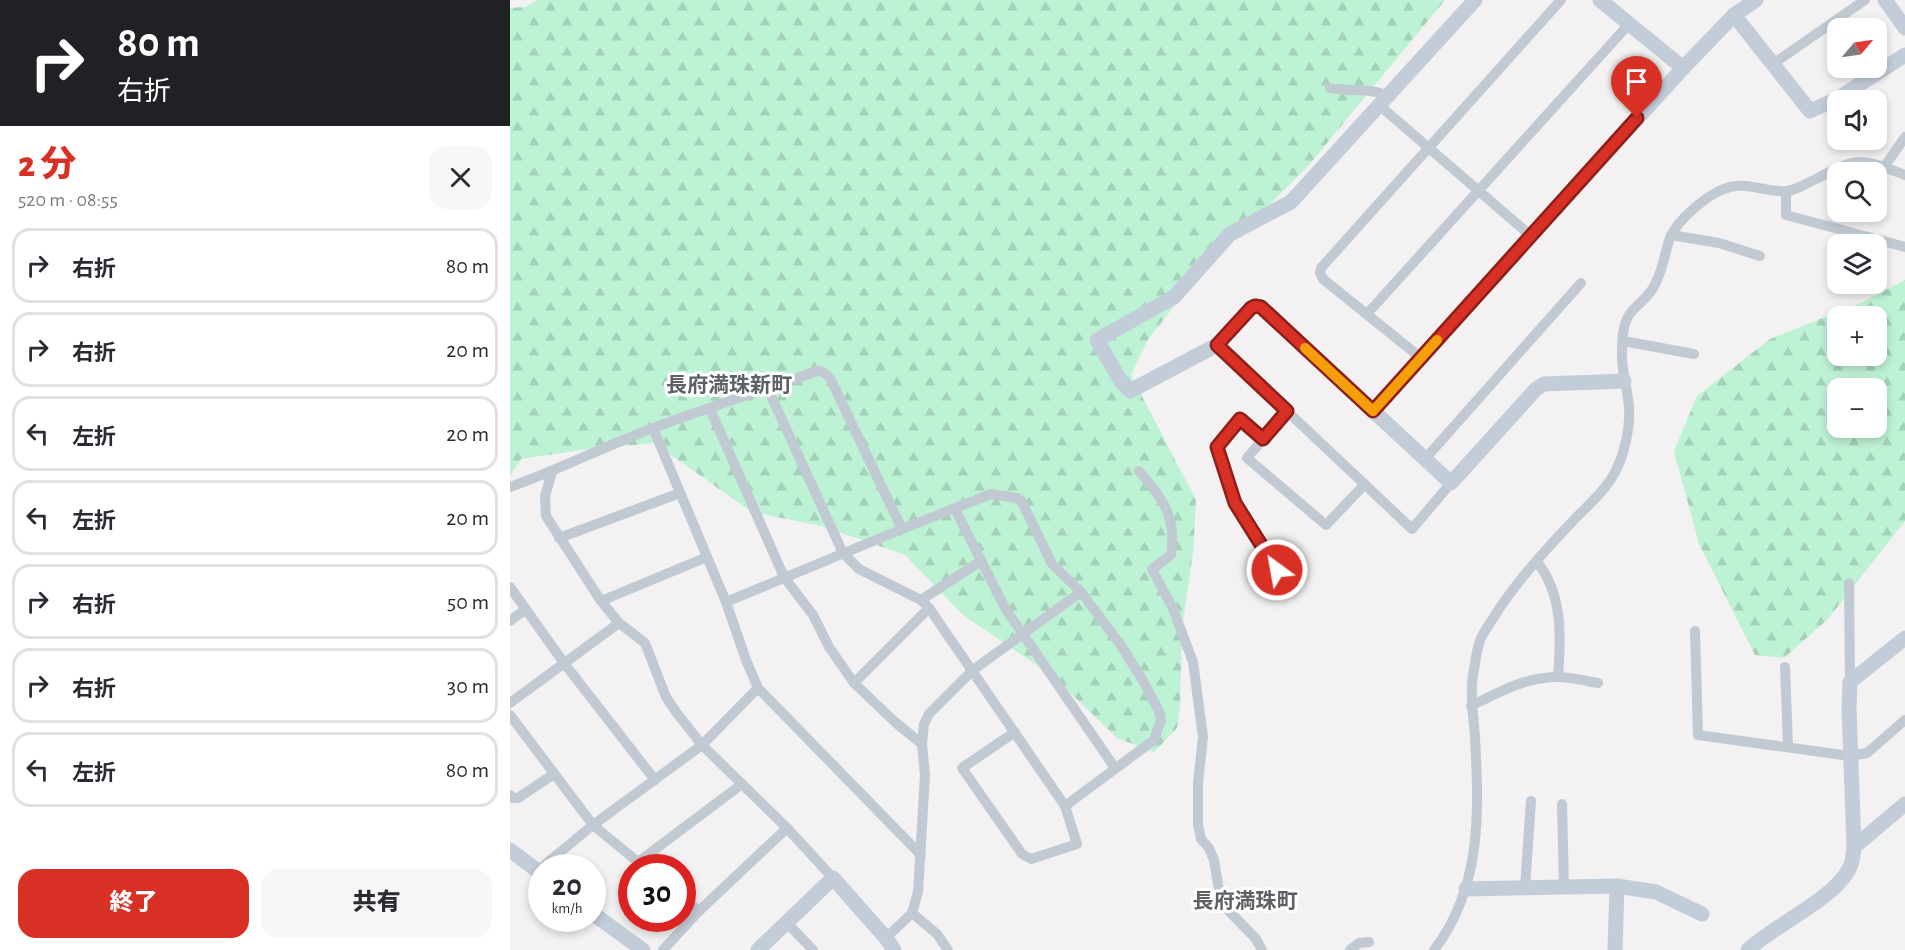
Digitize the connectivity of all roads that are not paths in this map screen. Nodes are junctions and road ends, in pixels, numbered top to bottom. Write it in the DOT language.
graph roads {
  1 [pos="1475,0"];
  2 [pos="1561,0"];
  3 [pos="1600,0"];
  4 [pos="1756,0"];
  5 [pos="1865,0"];
  6 [pos="1885,0"];
  7 [pos="1734,15"];
  8 [pos="1629,24"];
  9 [pos="1905,28"];
  10 [pos="1905,55"];
  11 [pos="1773,64"];
  12 [pos="1683,68"];
  13 [pos="1330,88"];
  14 [pos="1384,100"];
  15 [pos="1905,137"];
  16 [pos="1430,147"];
  17 [pos="1887,163"];
  18 [pos="1887,168"];
  19 [pos="1827,174"];
  20 [pos="1905,175"];
  21 [pos="1479,190"];
  22 [pos="1786,191"];
  23 [pos="1671,235"];
  24 [pos="1531,236"];
  25 [pos="1905,247"];
  26 [pos="1760,256"];
  27 [pos="1581,284"];
  28 [pos="1367,314"];
  29 [pos="1623,341"];
  30 [pos="1217,345"];
  31 [pos="1694,354"];
  32 [pos="1421,358"];
  33 [pos="1624,381"];
  34 [pos="768,389"];
  35 [pos="710,409"];
  36 [pos="1287,411"];
  37 [pos="1373,411"];
  38 [pos="653,428"];
  39 [pos="1263,439"];
  40 [pos="1425,459"];
  41 [pos="1139,471"];
  42 [pos="552,472"];
  43 [pos="1451,483"];
  44 [pos="1365,484"];
  45 [pos="510,487"];
  46 [pos="680,493"];
  47 [pos="955,509"];
  48 [pos="902,529"];
  49 [pos="559,538"];
  50 [pos="843,553"];
  51 [pos="707,557"];
  52 [pos="981,561"];
  53 [pos="1537,562"];
  54 [pos="1277,570"];
  55 [pos="784,578"];
  56 [pos="1849,583"];
  57 [pos="510,587"];
  58 [pos="1081,592"];
  59 [pos="602,601"];
  60 [pos="726,602"];
  61 [pos="925,604"];
  62 [pos="526,609"];
  63 [pos="510,621"];
  64 [pos="620,623"];
  65 [pos="1695,631"];
  66 [pos="1024,634"];
  67 [pos="1905,638"];
  68 [pos="564,663"];
  69 [pos="1785,667"];
  70 [pos="973,670"];
  71 [pos="1558,676"];
  72 [pos="1850,682"];
  73 [pos="854,683"];
  74 [pos="1598,683"];
  75 [pos="758,688"];
  76 [pos="510,703"];
  77 [pos="1472,706"];
  78 [pos="510,715"];
  79 [pos="1905,720"];
  80 [pos="1015,732"];
  81 [pos="922,744"];
  82 [pos="702,745"];
  83 [pos="1788,746"];
  84 [pos="1850,756"];
  85 [pos="1115,768"];
  86 [pos="554,774"];
  87 [pos="655,780"];
  88 [pos="742,784"];
  89 [pos="510,795"];
  90 [pos="1531,801"];
  91 [pos="1562,804"];
  92 [pos="1905,804"];
  93 [pos="1065,806"];
  94 [pos="593,825"];
  95 [pos="787,828"];
  96 [pos="1854,847"];
  97 [pos="510,850"];
  98 [pos="559,854"];
  99 [pos="628,854"];
  100 [pos="655,854"];
  101 [pos="921,855"];
  102 [pos="528,862"];
  103 [pos="833,878"];
  104 [pos="1617,886"];
  105 [pos="1525,887"];
  106 [pos="1564,887"];
  107 [pos="1466,889"];
  108 [pos="696,910"];
  109 [pos="699,912"];
  110 [pos="912,913"];
  111 [pos="1702,914"];
  112 [pos="787,922"];
  113 [pos="606,923"];
  114 [pos="1370,942"];
  115 [pos="890,944"];
  116 [pos="643,950"];
  117 [pos="663,950"];
  118 [pos="758,950"];
  119 [pos="813,950"];
  120 [pos="948,950"];
  121 [pos="1262,950"];
  122 [pos="1350,950"];
  123 [pos="1434,950"];
  124 [pos="1615,950"];
  125 [pos="1748,950"];
  1 -- 14 [label="street"];
  2 -- 16 [label="street"];
  3 -- 8 [label="street"];
  4 -- 7 [label="street"];
  5 -- 11 [label="street"];
  6 -- 9 [label="street"];
  7 -- 11 [label="street"];
  7 -- 12 [label="street"];
  8 -- 12 [label="street"];
  8 -- 21 [label="street"];
  10 -- 11 [label="street"];
  12 -- 24 [label="street"];
  13 -- 14 [label="street"];
  14 -- 16 [label="street"];
  14 -- 30 [label="street"];
  15 -- 17 [label="street"];
  16 -- 21 [label="street"];
  16 -- 28 [label="street"];
  18 -- 20 [label="street"];
  19 -- 22 [label="street"];
  21 -- 24 [label="street"];
  21 -- 28 [label="street"];
  22 -- 23 [label="street"];
  22 -- 25 [label="street"];
  23 -- 26 [label="street"];
  23 -- 29 [label="street"];
  24 -- 32 [label="street"];
  27 -- 40 [label="street"];
  28 -- 32 [label="street"];
  29 -- 31 [label="street"];
  29 -- 33 [label="street"];
  30 -- 36 [label="street"];
  30 -- 37 [label="street"];
  32 -- 37 [label="street"];
  33 -- 43 [label="street"];
  33 -- 53 [label="street"];
  34 -- 35 [label="street"];
  34 -- 48 [label="street"];
  34 -- 50 [label="street"];
  35 -- 38 [label="street"];
  35 -- 55 [label="street"];
  36 -- 39 [label="street"];
  36 -- 44 [label="street"];
  37 -- 40 [label="street"];
  38 -- 42 [label="street"];
  38 -- 46 [label="street"];
  39 -- 44 [label="street"];
  39 -- 54 [label="street"];
  40 -- 43 [label="street"];
  41 -- 121 [label="street"];
  42 -- 45 [label="street"];
  42 -- 49 [label="street"];
  43 -- 44 [label="street"];
  46 -- 49 [label="street"];
  46 -- 51 [label="street"];
  47 -- 48 [label="street"];
  47 -- 52 [label="street"];
  47 -- 58 [label="street"];
  48 -- 50 [label="street"];
  49 -- 59 [label="street"];
  50 -- 55 [label="street"];
  50 -- 61 [label="street"];
  51 -- 59 [label="street"];
  51 -- 60 [label="street"];
  52 -- 61 [label="street"];
  52 -- 66 [label="street"];
  53 -- 71 [label="street"];
  53 -- 77 [label="street"];
  55 -- 60 [label="street"];
  55 -- 73 [label="street"];
  56 -- 72 [label="street"];
  57 -- 62 [label="street"];
  58 -- 66 [label="street"];
  58 -- 85 [label="street"];
  59 -- 64 [label="street"];
  60 -- 75 [label="street"];
  61 -- 70 [label="street"];
  61 -- 73 [label="street"];
  62 -- 63 [label="street"];
  62 -- 68 [label="street"];
  64 -- 68 [label="street"];
  64 -- 82 [label="street"];
  65 -- 83 [label="street"];
  66 -- 70 [label="street"];
  66 -- 85 [label="street"];
  67 -- 72 [label="street"];
  68 -- 76 [label="street"];
  68 -- 87 [label="street"];
  69 -- 83 [label="street"];
  70 -- 80 [label="street"];
  70 -- 81 [label="street"];
  71 -- 74 [label="street"];
  71 -- 77 [label="street"];
  72 -- 84 [label="street"];
  73 -- 81 [label="street"];
  75 -- 82 [label="street"];
  75 -- 101 [label="street"];
  77 -- 107 [label="street"];
  78 -- 86 [label="street"];
  79 -- 84 [label="street"];
  80 -- 93 [label="street"];
  80 -- 93 [label="street"];
  81 -- 101 [label="street"];
  82 -- 87 [label="street"];
  82 -- 88 [label="street"];
  83 -- 84 [label="street"];
  84 -- 96 [label="street"];
  85 -- 93 [label="street"];
  86 -- 89 [label="street"];
  86 -- 94 [label="street"];
  87 -- 94 [label="street"];
  88 -- 95 [label="street"];
  88 -- 100 [label="street"];
  90 -- 105 [label="street"];
  91 -- 106 [label="street"];
  92 -- 96 [label="street"];
  94 -- 98 [label="street"];
  94 -- 99 [label="street"];
  95 -- 103 [label="street"];
  95 -- 109 [label="street"];
  96 -- 125 [label="street"];
  97 -- 102 [label="street"];
  101 -- 110 [label="street"];
  103 -- 112 [label="street"];
  103 -- 115 [label="street"];
  104 -- 106 [label="street"];
  104 -- 111 [label="street"];
  104 -- 124 [label="street"];
  105 -- 106 [label="street"];
  105 -- 107 [label="street"];
  107 -- 123 [label="street"];
  108 -- 109 [label="street"];
  109 -- 117 [label="street"];
  110 -- 115 [label="street"];
  110 -- 120 [label="street"];
  112 -- 118 [label="street"];
  112 -- 119 [label="street"];
  113 -- 116 [label="street"];
  114 -- 122 [label="street"];
}
